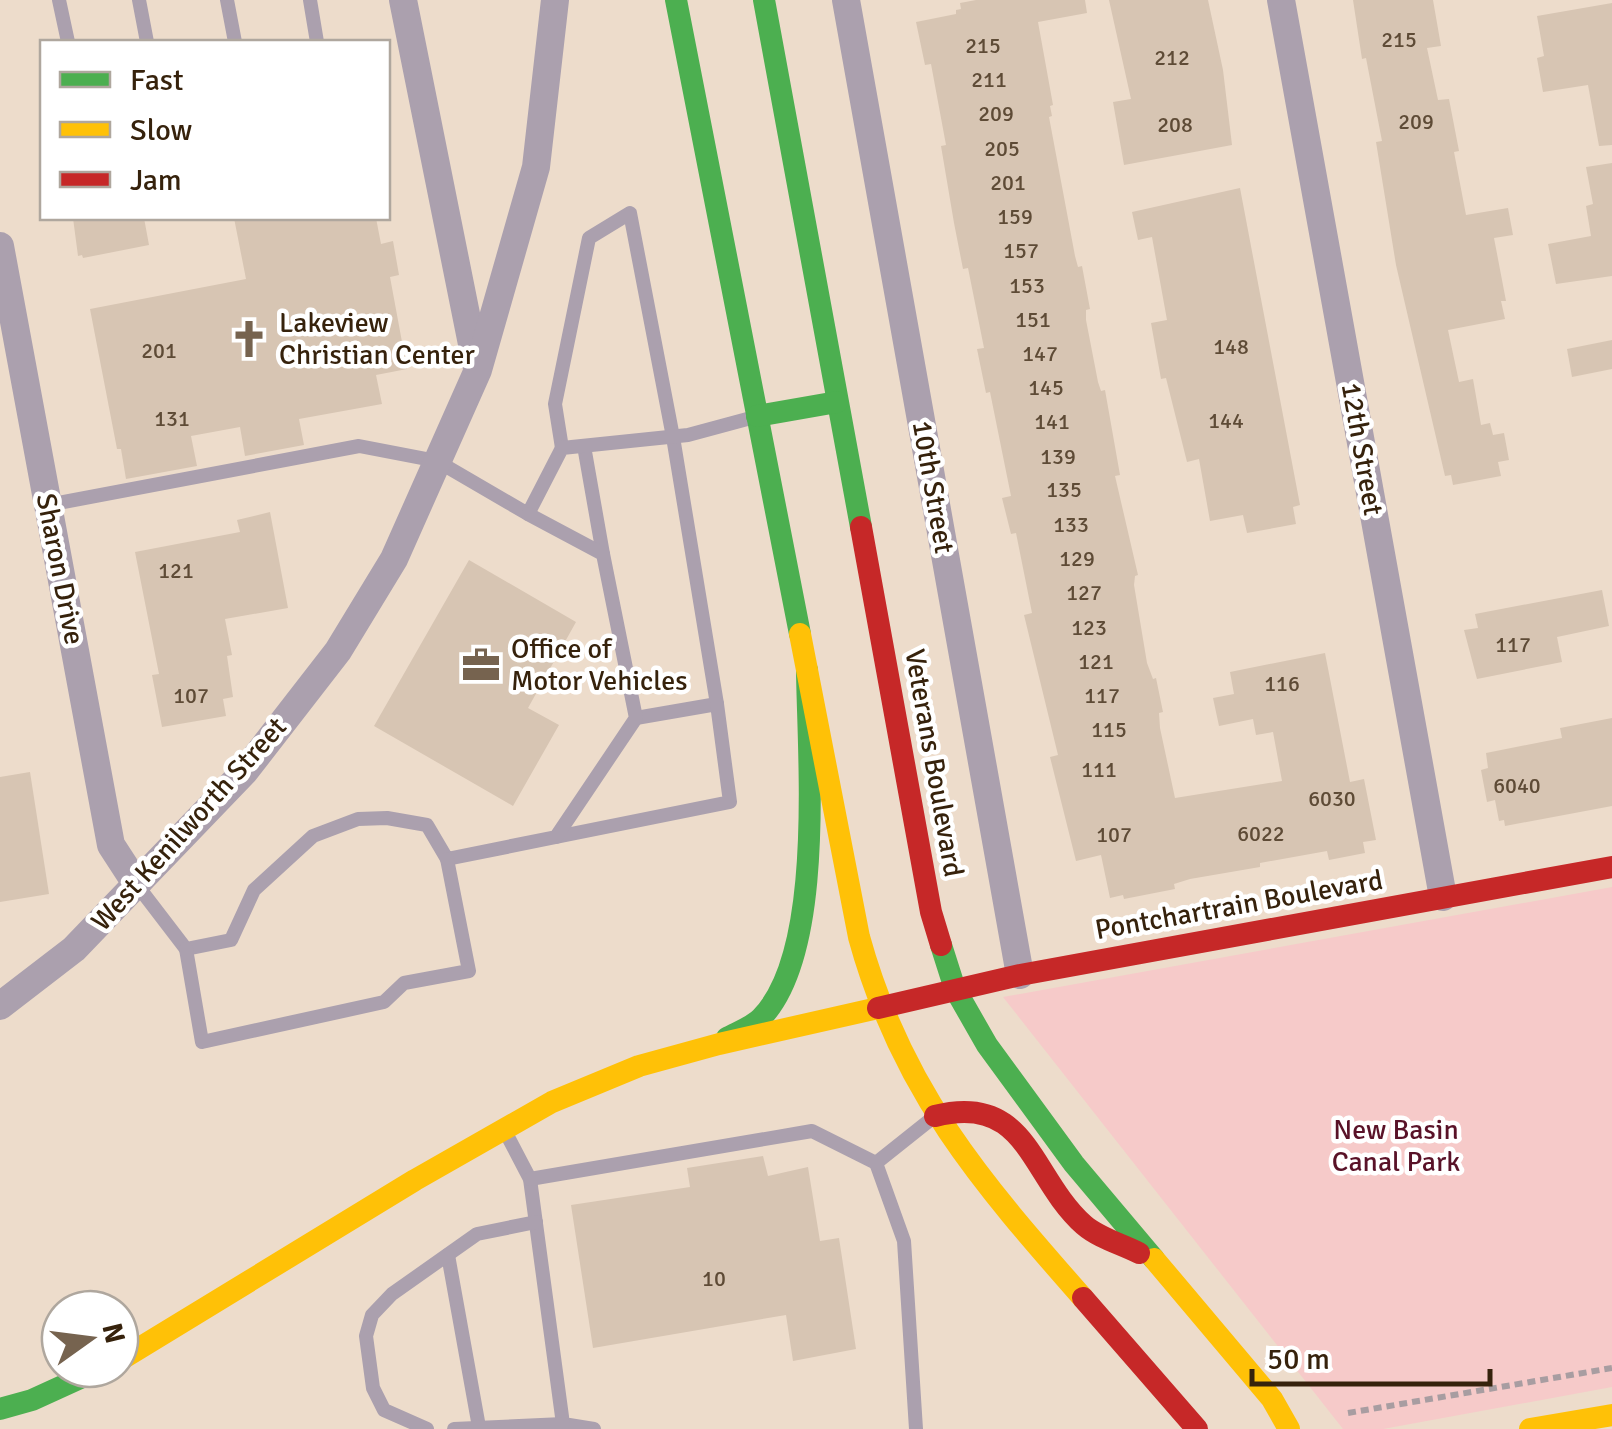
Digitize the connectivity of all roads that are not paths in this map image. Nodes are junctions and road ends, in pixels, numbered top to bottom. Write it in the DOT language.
graph roads {
  1 [pos="59,0"];
  2 [pos="139,0"];
  3 [pos="227,0"];
  4 [pos="310,0"];
  5 [pos="404,0"];
  6 [pos="555,0"];
  7 [pos="676,0"];
  8 [pos="764,0"];
  9 [pos="846,0"];
  10 [pos="1282,0"];
  11 [pos="68,40"];
  12 [pos="147,40"];
  13 [pos="235,40"];
  14 [pos="318,40"];
  15 [pos="0,246"];
  16 [pos="478,370"];
  17 [pos="837,402"];
  18 [pos="757,416"];
  19 [pos="672,437"];
  20 [pos="584,446"];
  21 [pos="562,448"];
  22 [pos="437,461"];
  23 [pos="48,504"];
  24 [pos="528,514"];
  25 [pos="603,554"];
  26 [pos="807,670"];
  27 [pos="717,704"];
  28 [pos="636,718"];
  29 [pos="556,837"];
  30 [pos="447,860"];
  31 [pos="1612,867"];
  32 [pos="137,886"];
  33 [pos="1443,898"];
  34 [pos="186,949"];
  35 [pos="1020,974"];
  36 [pos="955,990"];
  37 [pos="0,1006"];
  38 [pos="878,1008"];
  39 [pos="719,1044"];
  40 [pos="934,1116"];
  41 [pos="504,1127"];
  42 [pos="876,1163"];
  43 [pos="530,1179"];
  44 [pos="536,1222"];
  45 [pos="448,1255"];
  46 [pos="1157,1262"];
  47 [pos="140,1348"];
  48 [pos="56,1389"];
  49 [pos="0,1409"];
  50 [pos="1612,1415"];
  51 [pos="563,1424"];
  52 [pos="480,1427"];
  53 [pos="426,1429"];
  54 [pos="454,1429"];
  55 [pos="594,1429"];
  56 [pos="916,1429"];
  57 [pos="1197,1429"];
  58 [pos="1289,1429"];
  59 [pos="1530,1429"];
  1 -- 11 [label="lane"];
  2 -- 12 [label="lane"];
  3 -- 13 [label="lane"];
  4 -- 14 [label="lane"];
  5 -- 16 [label="street"];
  6 -- 16 [label="street, West Kenilworth Street"];
  7 -- 18 [label="main road"];
  8 -- 17 [label="main road, Veterans Boulevard"];
  9 -- 35 [label="street, 10th Street"];
  10 -- 33 [label="street, 12th Street"];
  15 -- 23 [label="street, Sharon Drive"];
  16 -- 22 [label="street, West Kenilworth Street"];
  17 -- 18 [label="main road"];
  17 -- 36 [label="main road, Veterans Boulevard"];
  18 -- 19 [label="lane"];
  18 -- 26 [label="main road"];
  19 -- 20 [label="lane"];
  19 -- 21 [label="lane"];
  19 -- 27 [label="lane"];
  20 -- 21 [label="lane"];
  20 -- 25 [label="lane"];
  21 -- 24 [label="lane"];
  22 -- 23 [label="lane"];
  22 -- 24 [label="lane"];
  22 -- 32 [label="street, West Kenilworth Street"];
  23 -- 32 [label="street, Sharon Drive"];
  24 -- 25 [label="lane"];
  25 -- 28 [label="lane"];
  26 -- 38 [label="main road"];
  26 -- 39 [label="main road"];
  27 -- 28 [label="lane"];
  27 -- 29 [label="lane"];
  28 -- 29 [label="lane"];
  29 -- 30 [label="lane"];
  30 -- 34 [label="lane"];
  30 -- 34 [label="lane"];
  31 -- 33 [label="main road, Pontchartrain Boulevard"];
  32 -- 34 [label="lane"];
  32 -- 37 [label="street, West Kenilworth Street"];
  33 -- 35 [label="main road, Pontchartrain Boulevard"];
  35 -- 36 [label="main road, Pontchartrain Boulevard"];
  36 -- 38 [label="main road, Pontchartrain Boulevard"];
  36 -- 46 [label="main road, Veterans Boulevard"];
  38 -- 39 [label="main road, Pontchartrain Boulevard"];
  38 -- 40 [label="main road"];
  39 -- 41 [label="main road"];
  40 -- 42 [label="lane"];
  40 -- 46 [label="main road"];
  40 -- 57 [label="main road"];
  41 -- 43 [label="lane"];
  41 -- 47 [label="main road"];
  42 -- 43 [label="lane"];
  42 -- 56 [label="lane"];
  43 -- 44 [label="lane"];
  44 -- 45 [label="lane"];
  44 -- 51 [label="lane"];
  45 -- 52 [label="lane"];
  45 -- 53 [label="lane"];
  46 -- 58 [label="main road, Veterans Boulevard"];
  48 -- 49 [label="main road"];
  50 -- 59 [label="main road"];
  51 -- 52 [label="lane"];
  51 -- 55 [label="lane"];
  52 -- 54 [label="lane"];
}
